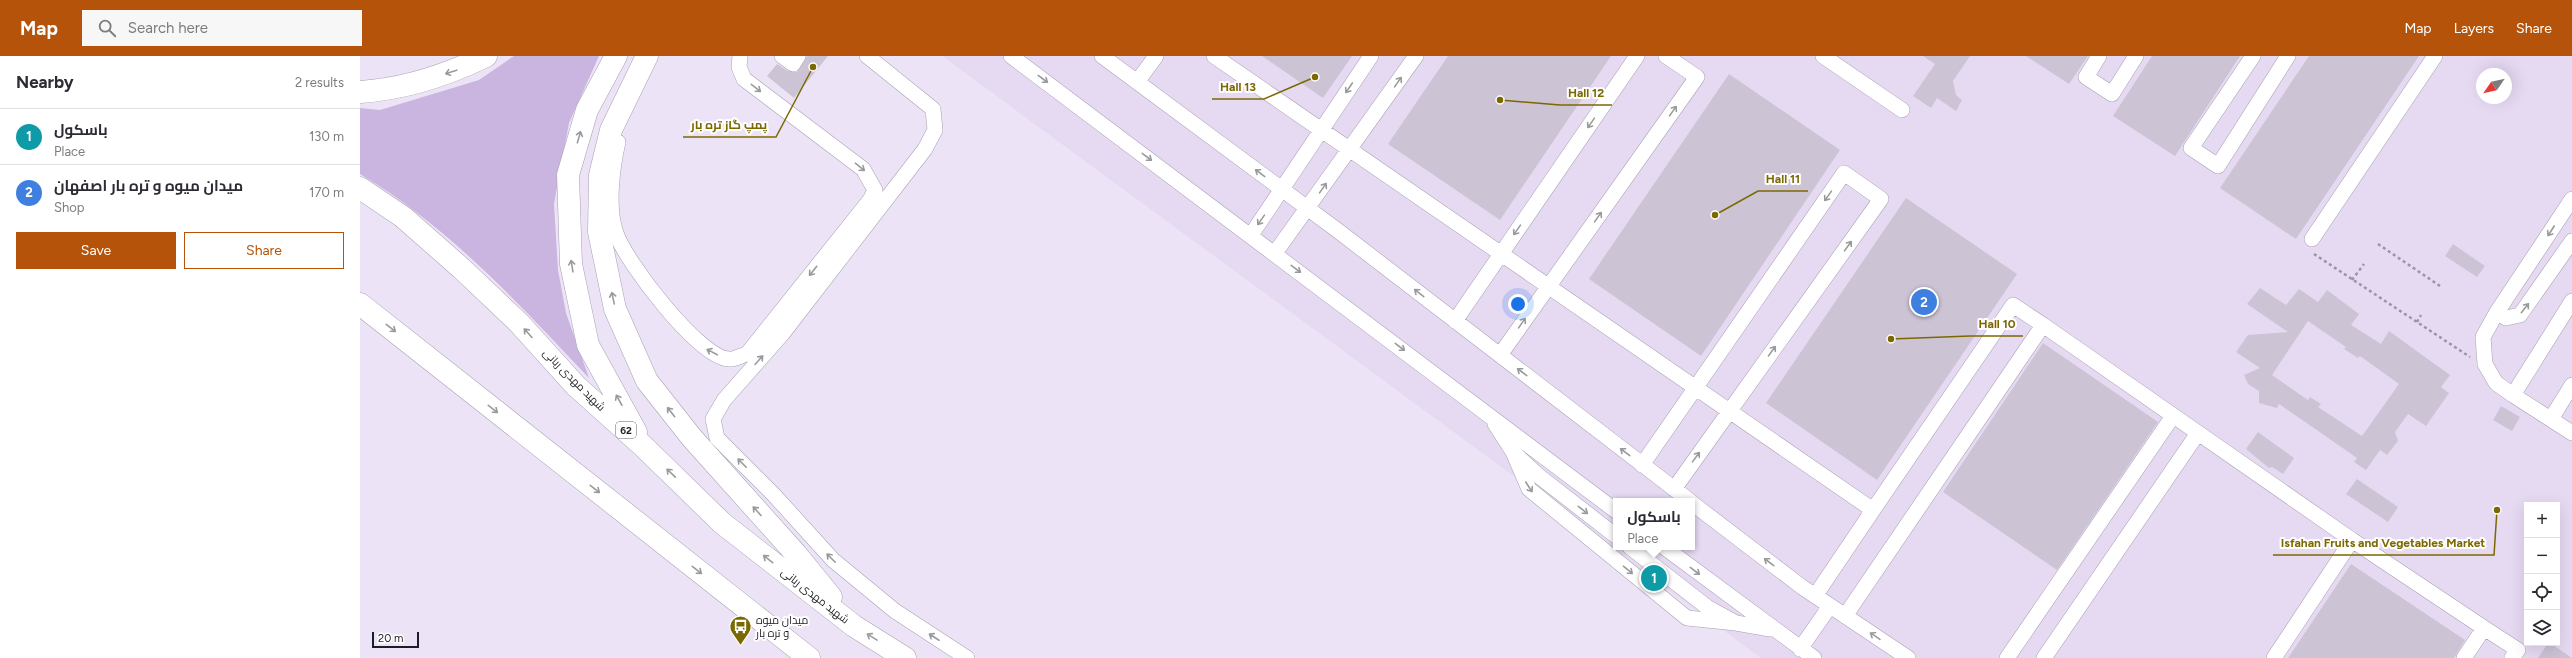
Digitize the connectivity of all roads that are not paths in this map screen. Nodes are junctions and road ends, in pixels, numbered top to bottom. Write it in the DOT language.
graph roads {
  1 [pos="486,56"];
  2 [pos="616,56"];
  3 [pos="647,56"];
  4 [pos="740,56"];
  5 [pos="782,56"];
  6 [pos="798,56"];
  7 [pos="866,56"];
  8 [pos="1011,56"];
  9 [pos="1156,56"];
  10 [pos="1214,56"];
  11 [pos="1371,56"];
  12 [pos="1416,56"];
  13 [pos="1637,56"];
  14 [pos="1667,56"];
  15 [pos="1824,56"];
  16 [pos="2099,56"];
  17 [pos="2136,56"];
  18 [pos="2253,56"];
  19 [pos="2288,56"];
  20 [pos="2435,56"];
  21 [pos="1107,57"];
  22 [pos="1138,82"];
  23 [pos="360,92"];
  24 [pos="628,97"];
  25 [pos="1902,110"];
  26 [pos="1321,130"];
  27 [pos="1350,149"];
  28 [pos="360,188"];
  29 [pos="1282,189"];
  30 [pos="2572,199"];
  31 [pos="1308,208"];
  32 [pos="1250,235"];
  33 [pos="2312,239"];
  34 [pos="2572,241"];
  35 [pos="1275,253"];
  36 [pos="1501,254"];
  37 [pos="1548,286"];
  38 [pos="2572,301"];
  39 [pos="360,304"];
  40 [pos="2497,312"];
  41 [pos="1455,321"];
  42 [pos="2043,325"];
  43 [pos="1500,355"];
  44 [pos="2572,386"];
  45 [pos="1695,388"];
  46 [pos="2513,395"];
  47 [pos="1729,411"];
  48 [pos="1488,413"];
  49 [pos="2174,416"];
  50 [pos="2551,419"];
  51 [pos="2198,433"];
  52 [pos="2572,433"];
  53 [pos="644,447"];
  54 [pos="1514,452"];
  55 [pos="1642,464"];
  56 [pos="1674,489"];
  57 [pos="1686,498"];
  58 [pos="1695,505"];
  59 [pos="1613,509"];
  60 [pos="1873,510"];
  61 [pos="1613,534"];
  62 [pos="2352,540"];
  63 [pos="1634,550"];
  64 [pos="1668,550"];
  65 [pos="1815,596"];
  66 [pos="1830,606"];
  67 [pos="1845,616"];
  68 [pos="1736,623"];
  69 [pos="854,626"];
  70 [pos="2484,628"];
  71 [pos="1772,629"];
  72 [pos="1800,649"];
  73 [pos="809,658"];
  74 [pos="905,658"];
  75 [pos="967,658"];
  76 [pos="1814,658"];
  77 [pos="1908,658"];
  78 [pos="2006,658"];
  79 [pos="2044,658"];
  80 [pos="2274,658"];
  81 [pos="2464,658"];
  82 [pos="2512,658"];
  1 -- 23 [label="highway, one-way"];
  53 -- 2 [label="highway, one-way"];
  3 -- 24 [label="highway"];
  4 -- 24 [label="lane, one-way"];
  5 -- 6 [label="lane"];
  75 -- 7 [label="lane, one-way"];
  8 -- 32 [label="lane, one-way"];
  9 -- 22 [label="lane"];
  10 -- 26 [label="lane"];
  11 -- 26 [label="lane, one-way"];
  27 -- 12 [label="lane, one-way"];
  13 -- 36 [label="lane, one-way"];
  37 -- 14 [label="lane, one-way"];
  15 -- 25 [label="lane"];
  16 -- 17 [label="lane"];
  18 -- 19 [label="lane"];
  20 -- 33 [label="lane"];
  21 -- 22 [label="lane"];
  29 -- 22 [label="lane, one-way"];
  69 -- 24 [label="highway, one-way"];
  26 -- 27 [label="lane"];
  26 -- 29 [label="lane"];
  31 -- 27 [label="lane, one-way"];
  27 -- 36 [label="lane"];
  53 -- 28 [label="highway, شهید مهدی ربانی / 62, one-way"];
  29 -- 31 [label="lane"];
  29 -- 32 [label="lane, one-way"];
  30 -- 40 [label="lane, one-way"];
  31 -- 35 [label="lane"];
  41 -- 31 [label="lane, one-way"];
  32 -- 35 [label="lane"];
  40 -- 34 [label="lane, one-way"];
  35 -- 48 [label="lane, one-way"];
  36 -- 37 [label="lane"];
  36 -- 41 [label="lane"];
  43 -- 37 [label="lane, one-way"];
  37 -- 45 [label="lane"];
  38 -- 46 [label="lane"];
  39 -- 73 [label="highway, one-way"];
  40 -- 46 [label="lane"];
  41 -- 43 [label="lane"];
  42 -- 49 [label="lane"];
  42 -- 60 [label="lane"];
  42 -- 67 [label="lane"];
  55 -- 43 [label="lane, one-way"];
  44 -- 50 [label="lane"];
  45 -- 47 [label="lane"];
  47 -- 45 [label="lane, one-way"];
  45 -- 55 [label="lane"];
  46 -- 50 [label="lane"];
  56 -- 47 [label="lane, one-way"];
  47 -- 60 [label="lane"];
  48 -- 54 [label="lane"];
  48 -- 59 [label="lane"];
  49 -- 51 [label="lane"];
  49 -- 78 [label="lane"];
  50 -- 52 [label="lane"];
  51 -- 62 [label="lane"];
  51 -- 79 [label="lane"];
  69 -- 53 [label="highway, شهید مهدی ربانی / 62, one-way"];
  54 -- 61 [label="lane, one-way"];
  54 -- 68 [label="lane, one-way"];
  55 -- 56 [label="lane"];
  56 -- 57 [label="lane"];
  65 -- 58 [label="lane, one-way"];
  60 -- 65 [label="lane"];
  62 -- 70 [label="lane"];
  62 -- 80 [label="lane"];
  63 -- 68 [label="lane"];
  64 -- 71 [label="lane, one-way"];
  65 -- 66 [label="lane"];
  66 -- 67 [label="lane"];
  66 -- 72 [label="lane"];
  77 -- 67 [label="lane, one-way"];
  68 -- 71 [label="lane"];
  74 -- 69 [label="highway, شهید مهدی ربانی / 62, one-way"];
  70 -- 81 [label="lane"];
  70 -- 82 [label="lane"];
  71 -- 72 [label="lane"];
  72 -- 76 [label="lane"];
}
